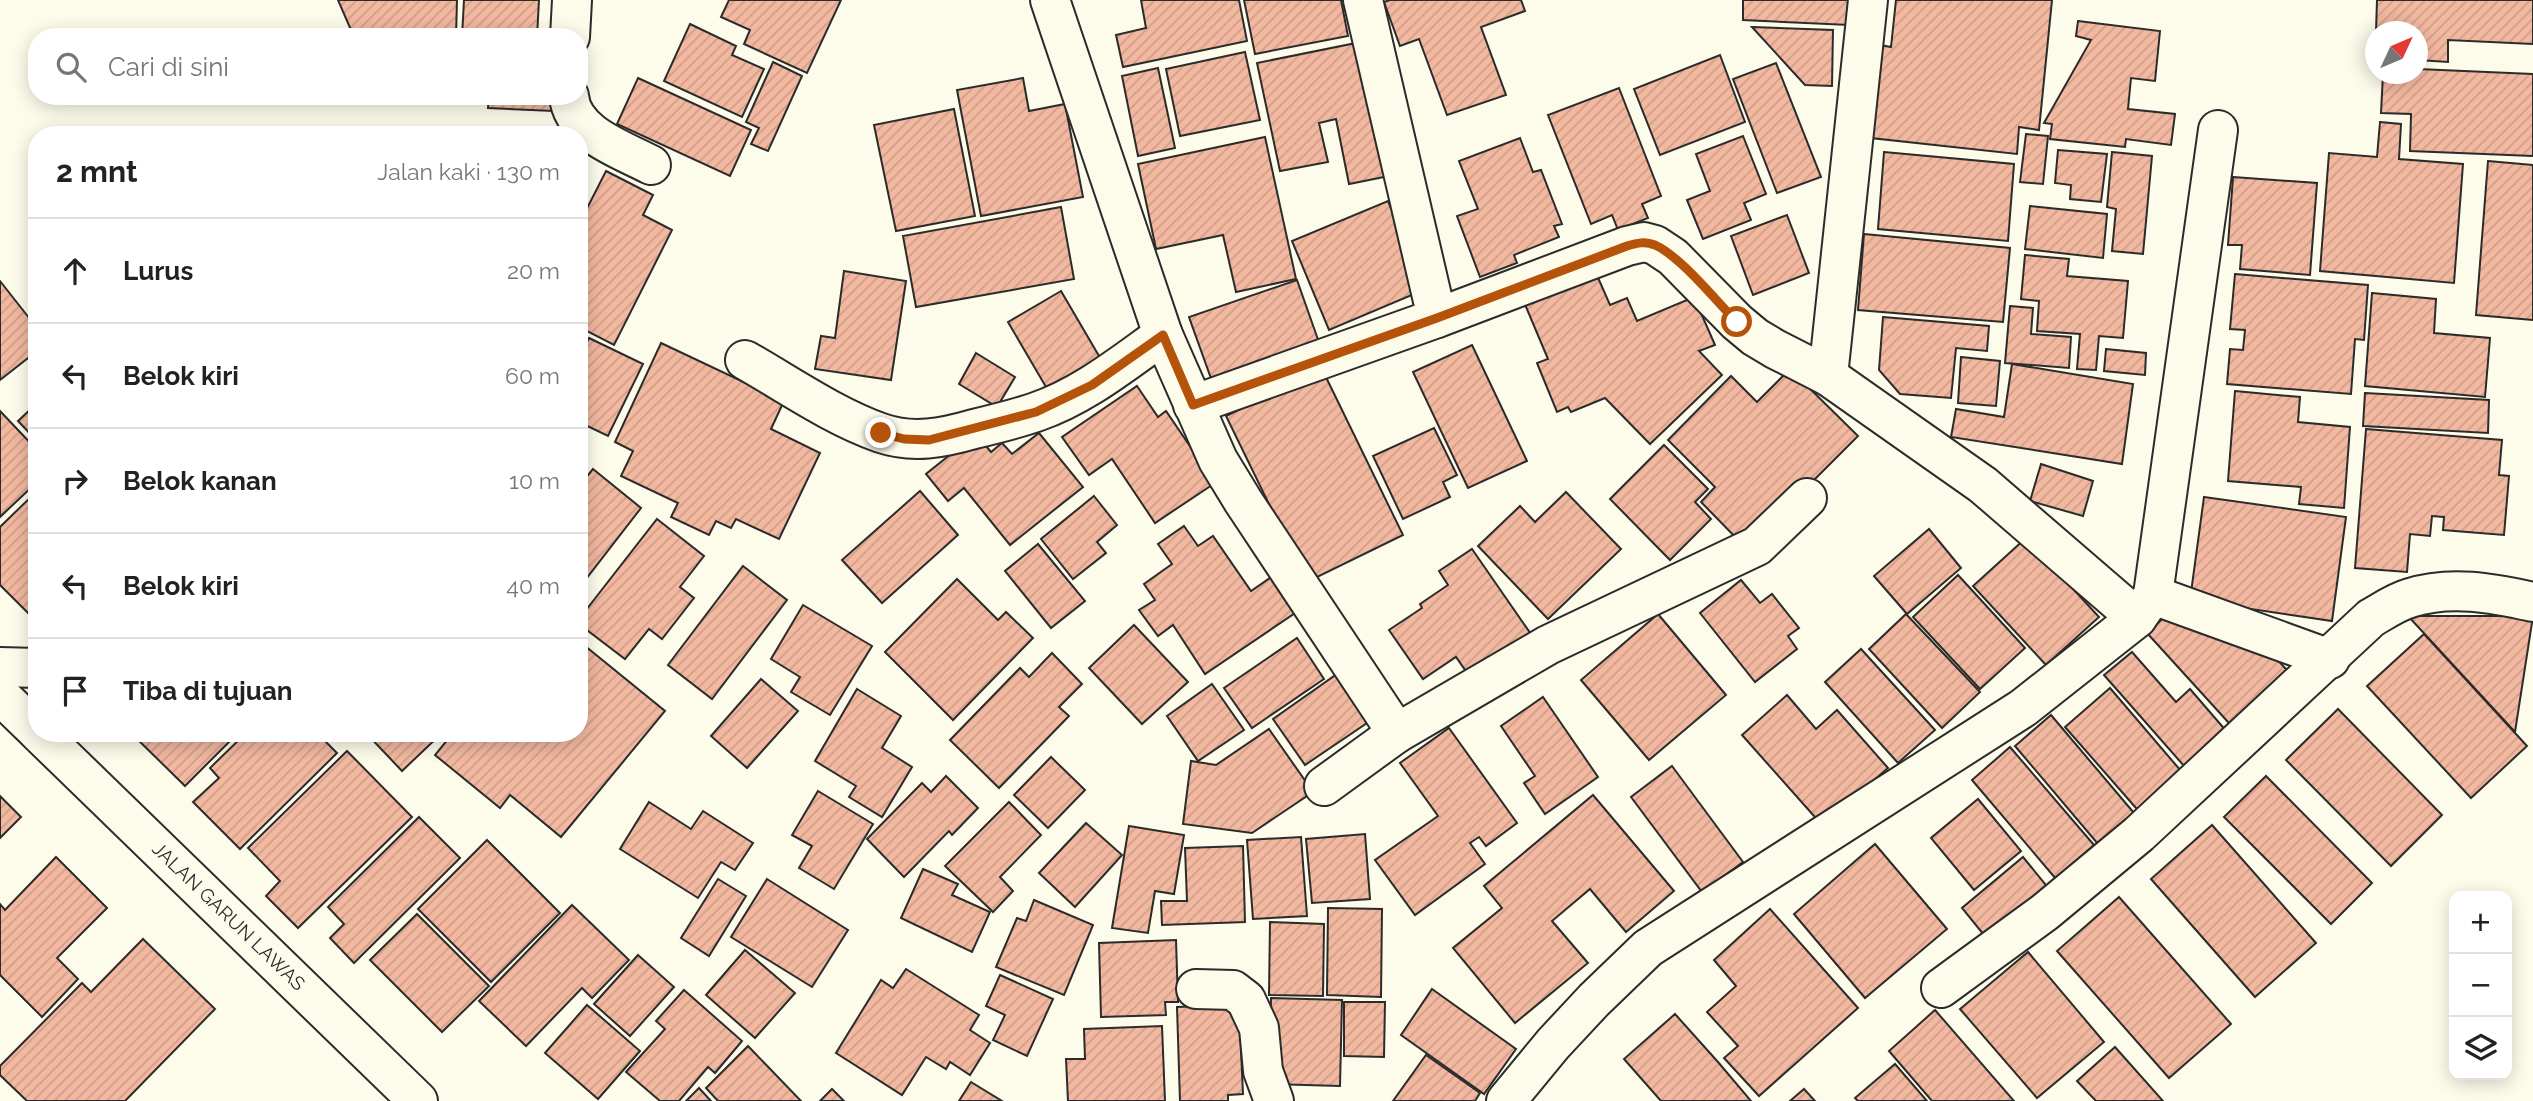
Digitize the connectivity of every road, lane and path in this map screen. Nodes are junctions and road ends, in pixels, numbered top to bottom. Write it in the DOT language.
graph roads {
  1 [pos="572,0"];
  2 [pos="1050,0"];
  3 [pos="1363,0"];
  4 [pos="1868,0"];
  5 [pos="570,28"];
  6 [pos="571,105"];
  7 [pos="585,126"];
  8 [pos="588,129"];
  9 [pos="2218,130"];
  10 [pos="651,165"];
  11 [pos="1437,318"];
  12 [pos="1163,335"];
  13 [pos="746,360"];
  14 [pos="1828,376"];
  15 [pos="1193,405"];
  16 [pos="1807,498"];
  17 [pos="2533,602"];
  18 [pos="2145,607"];
  19 [pos="2330,659"];
  20 [pos="0,667"];
  21 [pos="28,668"];
  22 [pos="0,695"];
  23 [pos="28,722"];
  24 [pos="1396,733"];
  25 [pos="48,742"];
  26 [pos="1324,786"];
  27 [pos="1941,988"];
  28 [pos="1196,989"];
  29 [pos="418,1101"];
  30 [pos="1274,1101"];
  31 [pos="1506,1101"];
  1 -- 5 [label="street"];
  2 -- 12 [label="street"];
  3 -- 11 [label="street"];
  4 -- 14 [label="street"];
  6 -- 7 [label="street"];
  8 -- 10 [label="street"];
  9 -- 18 [label="street"];
  11 -- 14 [label="street"];
  11 -- 15 [label="street"];
  12 -- 13 [label="street"];
  12 -- 15 [label="street"];
  14 -- 18 [label="street"];
  15 -- 24 [label="street"];
  16 -- 24 [label="street"];
  17 -- 19 [label="street"];
  18 -- 19 [label="street"];
  18 -- 31 [label="street"];
  19 -- 27 [label="street"];
  20 -- 21 [label="street"];
  22 -- 23 [label="street, JALAN GARUN LAWAS"];
  24 -- 26 [label="street"];
  25 -- 29 [label="street, JALAN GARUN LAWAS"];
  28 -- 30 [label="street"];
}
